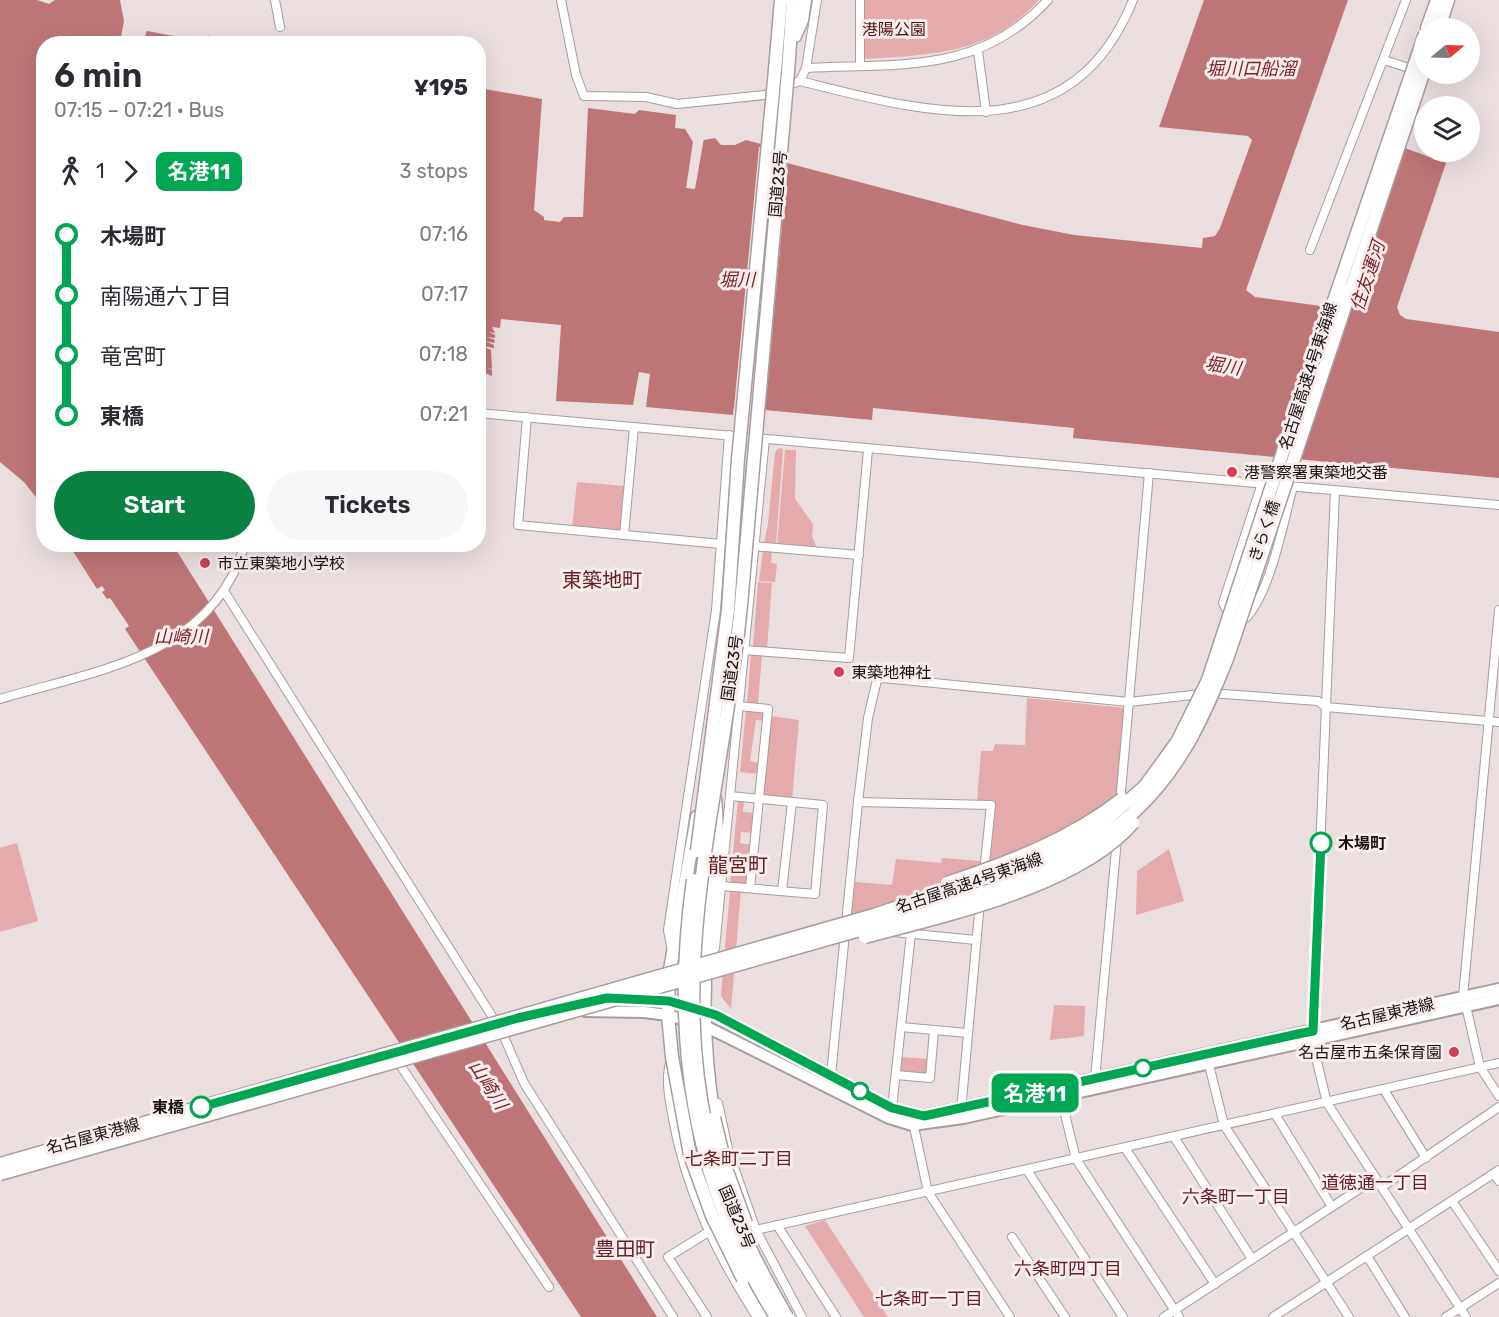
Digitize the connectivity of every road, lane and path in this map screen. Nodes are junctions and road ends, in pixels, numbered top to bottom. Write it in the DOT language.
graph roads {
  1 [pos="276,0"];
  2 [pos="561,0"];
  3 [pos="774,0"];
  4 [pos="781,0"];
  5 [pos="793,0"];
  6 [pos="805,0"];
  7 [pos="817,0"];
  8 [pos="860,0"];
  9 [pos="1048,0"];
  10 [pos="1132,0"];
  11 [pos="1406,0"];
  12 [pos="1435,0"];
  13 [pos="1448,0"];
  14 [pos="1430,18"];
  15 [pos="1442,18"];
  16 [pos="280,27"];
  17 [pos="778,40"];
  18 [pos="790,45"];
  19 [pos="978,51"];
  20 [pos="1384,60"];
  21 [pos="860,65"];
  22 [pos="1414,66"];
  23 [pos="806,68"];
  24 [pos="1409,68"];
  25 [pos="782,71"];
  26 [pos="800,81"];
  27 [pos="1420,84"];
  28 [pos="986,112"];
  29 [pos="1310,250"];
  30 [pos="486,414"];
  31 [pos="527,417"];
  32 [pos="634,427"];
  33 [pos="729,435"];
  34 [pos="765,439"];
  35 [pos="868,450"];
  36 [pos="1149,473"];
  37 [pos="1262,483"];
  38 [pos="1293,487"];
  39 [pos="1335,491"];
  40 [pos="1499,505"];
  41 [pos="624,535"];
  42 [pos="721,542"];
  43 [pos="753,544"];
  44 [pos="243,552"];
  45 [pos="859,555"];
  46 [pos="224,591"];
  47 [pos="1499,610"];
  48 [pos="1236,618"];
  49 [pos="744,650"];
  50 [pos="1207,693"];
  51 [pos="0,699"];
  52 [pos="1129,702"];
  53 [pos="739,706"];
  54 [pos="1326,707"];
  55 [pos="1490,721"];
  56 [pos="1499,722"];
  57 [pos="1181,746"];
  58 [pos="715,792"];
  59 [pos="730,796"];
  60 [pos="759,799"];
  61 [pos="704,802"];
  62 [pos="792,802"];
  63 [pos="858,802"];
  64 [pos="722,886"];
  65 [pos="750,888"];
  66 [pos="782,891"];
  67 [pos="874,915"];
  68 [pos="846,926"];
  69 [pos="910,934"];
  70 [pos="976,940"];
  71 [pos="789,951"];
  72 [pos="673,954"];
  73 [pos="706,967"];
  74 [pos="1499,988"];
  75 [pos="1499,999"];
  76 [pos="669,1001"];
  77 [pos="1464,1002"];
  78 [pos="705,1012"];
  79 [pos="668,1015"];
  80 [pos="705,1026"];
  81 [pos="901,1026"];
  82 [pos="496,1027"];
  83 [pos="934,1030"];
  84 [pos="967,1033"];
  85 [pos="1313,1036"];
  86 [pos="398,1056"];
  87 [pos="672,1057"];
  88 [pos="1499,1063"];
  89 [pos="708,1064"];
  90 [pos="1209,1065"];
  91 [pos="1480,1067"];
  92 [pos="831,1075"];
  93 [pos="896,1075"];
  94 [pos="1095,1079"];
  95 [pos="1384,1090"];
  96 [pos="1499,1096"];
  97 [pos="1061,1098"];
  98 [pos="1327,1102"];
  99 [pos="1499,1107"];
  100 [pos="892,1108"];
  101 [pos="962,1114"];
  102 [pos="1275,1114"];
  103 [pos="913,1120"];
  104 [pos="1224,1125"];
  105 [pos="1174,1137"];
  106 [pos="1125,1148"];
  107 [pos="1426,1158"];
  108 [pos="1076,1159"];
  109 [pos="0,1163"];
  110 [pos="1027,1170"];
  111 [pos="0,1172"];
  112 [pos="1496,1172"];
  113 [pos="1376,1178"];
  114 [pos="1499,1181"];
  115 [pos="1382,1187"];
  116 [pos="928,1192"];
  117 [pos="1452,1201"];
  118 [pos="1332,1207"];
  119 [pos="752,1218"];
  120 [pos="777,1225"];
  121 [pos="1409,1229"];
  122 [pos="756,1230"];
  123 [pos="708,1232"];
  124 [pos="1294,1232"];
  125 [pos="1012,1237"];
  126 [pos="1366,1256"];
  127 [pos="1252,1259"];
  128 [pos="1499,1271"];
  129 [pos="1326,1282"];
  130 [pos="1499,1283"];
  131 [pos="1215,1284"];
  132 [pos="549,1287"];
  133 [pos="1460,1308"];
  134 [pos="1286,1309"];
  135 [pos="1177,1313"];
  136 [pos="673,1317"];
  137 [pos="707,1317"];
  138 [pos="757,1317"];
  139 [pos="767,1317"];
  140 [pos="776,1317"];
  141 [pos="789,1317"];
  142 [pos="802,1317"];
  143 [pos="836,1317"];
  144 [pos="1010,1317"];
  145 [pos="1065,1317"];
  146 [pos="1123,1317"];
  147 [pos="1164,1317"];
  148 [pos="1273,1317"];
  149 [pos="1291,1317"];
  150 [pos="1349,1317"];
  151 [pos="1405,1317"];
  152 [pos="1446,1317"];
  153 [pos="1466,1317"];
  1 -- 16 [label="street"];
  2 -- 26 [label="street"];
  3 -- 17 [label="highway"];
  4 -- 17 [label="highway, 国道23号"];
  5 -- 18 [label="highway, 国道23号"];
  6 -- 18 [label="highway"];
  7 -- 23 [label="street"];
  8 -- 21 [label="street"];
  9 -- 19 [label="street"];
  10 -- 28 [label="street"];
  11 -- 20 [label="street"];
  12 -- 14 [label="highway"];
  12 -- 24 [label="street, きらく橋"];
  13 -- 15 [label="highway"];
  17 -- 25 [label="highway, 国道23号"];
  18 -- 25 [label="highway, 国道23号"];
  19 -- 21 [label="street"];
  19 -- 28 [label="street"];
  20 -- 24 [label="street"];
  20 -- 29 [label="street"];
  21 -- 23 [label="street"];
  22 -- 67 [label="highway, 名古屋高速4号東海線, bridge"];
  23 -- 26 [label="street"];
  24 -- 48 [label="street, きらく橋, bridge"];
  25 -- 58 [label="highway, 国道23号, bridge"];
  25 -- 61 [label="highway, 国道23号, bridge"];
  26 -- 28 [label="street"];
  27 -- 71 [label="highway, 名古屋高速4号東海線, bridge"];
  30 -- 31 [label="street"];
  31 -- 32 [label="street"];
  31 -- 41 [label="street"];
  32 -- 33 [label="street"];
  32 -- 41 [label="street"];
  33 -- 34 [label="street"];
  33 -- 42 [label="street"];
  34 -- 35 [label="street"];
  34 -- 43 [label="street"];
  35 -- 36 [label="street"];
  35 -- 45 [label="street"];
  36 -- 37 [label="street"];
  36 -- 52 [label="street"];
  37 -- 38 [label="street"];
  37 -- 48 [label="street"];
  38 -- 39 [label="street"];
  38 -- 48 [label="street"];
  39 -- 40 [label="street"];
  39 -- 54 [label="street"];
  41 -- 42 [label="street"];
  42 -- 43 [label="street"];
  42 -- 72 [label="street"];
  43 -- 45 [label="street"];
  43 -- 49 [label="street"];
  44 -- 46 [label="street"];
  45 -- 49 [label="street"];
  46 -- 51 [label="street"];
  46 -- 82 [label="street"];
  47 -- 55 [label="street"];
  48 -- 50 [label="street"];
  49 -- 53 [label="street"];
  50 -- 52 [label="street"];
  50 -- 54 [label="street"];
  50 -- 57 [label="highway"];
  52 -- 63 [label="street"];
  52 -- 94 [label="street"];
  53 -- 59 [label="street"];
  53 -- 60 [label="street"];
  54 -- 55 [label="street"];
  54 -- 85 [label="street"];
  55 -- 56 [label="street"];
  55 -- 77 [label="street"];
  57 -- 67 [label="highway, bridge"];
  57 -- 71 [label="highway, bridge"];
  58 -- 73 [label="highway"];
  58 -- 141 [label="highway, 国道23号, bridge"];
  59 -- 60 [label="street"];
  59 -- 64 [label="street"];
  60 -- 62 [label="street"];
  60 -- 65 [label="street"];
  61 -- 72 [label="highway"];
  61 -- 140 [label="highway, 国道23号, bridge"];
  62 -- 66 [label="street"];
  62 -- 66 [label="street"];
  63 -- 68 [label="street"];
  63 -- 70 [label="street"];
  64 -- 65 [label="street"];
  64 -- 73 [label="street"];
  65 -- 66 [label="street"];
  67 -- 109 [label="highway, 名古屋高速4号東海線, bridge"];
  68 -- 69 [label="street"];
  68 -- 92 [label="street"];
  69 -- 70 [label="street"];
  69 -- 81 [label="street"];
  70 -- 84 [label="street"];
  71 -- 111 [label="highway, 名古屋高速4号東海線, bridge"];
  72 -- 76 [label="highway"];
  73 -- 78 [label="highway"];
  74 -- 77 [label="main road, 名古屋東港線"];
  75 -- 77 [label="main road, 名古屋東港線"];
  76 -- 78 [label="main road, 名古屋東港線"];
  76 -- 79 [label="highway"];
  76 -- 82 [label="main road, 名古屋東港線"];
  77 -- 85 [label="main road, 名古屋東港線"];
  77 -- 91 [label="street"];
  78 -- 80 [label="highway"];
  78 -- 92 [label="main road, 名古屋東港線"];
  79 -- 80 [label="main road, 名古屋東港線"];
  79 -- 82 [label="main road, 名古屋東港線"];
  79 -- 87 [label="highway"];
  80 -- 89 [label="highway"];
  80 -- 103 [label="main road, 名古屋東港線"];
  81 -- 83 [label="street"];
  81 -- 93 [label="street"];
  82 -- 86 [label="main road, 名古屋東港線, bridge"];
  82 -- 136 [label="street"];
  83 -- 84 [label="street"];
  83 -- 93 [label="street"];
  84 -- 101 [label="street"];
  85 -- 90 [label="main road, 名古屋東港線"];
  85 -- 94 [label="main road, 名古屋東港線"];
  85 -- 98 [label="street"];
  86 -- 109 [label="main road, 名古屋東港線"];
  86 -- 111 [label="main road, 名古屋東港線"];
  86 -- 132 [label="street"];
  87 -- 123 [label="street"];
  87 -- 139 [label="highway, bridge"];
  88 -- 91 [label="street"];
  89 -- 119 [label="street"];
  89 -- 141 [label="highway, bridge"];
  90 -- 97 [label="main road, 名古屋東港線"];
  90 -- 104 [label="street"];
  91 -- 95 [label="street"];
  91 -- 96 [label="street"];
  92 -- 100 [label="main road, 名古屋東港線"];
  93 -- 100 [label="street"];
  94 -- 101 [label="main road, 名古屋東港線"];
  95 -- 98 [label="street"];
  95 -- 107 [label="street"];
  97 -- 101 [label="main road, 名古屋東港線"];
  97 -- 108 [label="street"];
  98 -- 102 [label="street"];
  98 -- 113 [label="street"];
  99 -- 107 [label="street"];
  100 -- 103 [label="main road, 名古屋東港線"];
  101 -- 103 [label="main road, 名古屋東港線"];
  102 -- 104 [label="street"];
  102 -- 118 [label="street"];
  103 -- 116 [label="street"];
  104 -- 105 [label="street"];
  104 -- 124 [label="street"];
  105 -- 106 [label="street"];
  105 -- 127 [label="street"];
  106 -- 108 [label="street"];
  106 -- 131 [label="street"];
  107 -- 115 [label="street"];
  108 -- 110 [label="street"];
  108 -- 135 [label="street"];
  110 -- 116 [label="street"];
  110 -- 146 [label="street"];
  112 -- 114 [label="street"];
  112 -- 117 [label="street"];
  113 -- 115 [label="street"];
  113 -- 118 [label="street"];
  115 -- 121 [label="street"];
  116 -- 120 [label="street"];
  116 -- 144 [label="street"];
  117 -- 121 [label="street"];
  117 -- 128 [label="street"];
  118 -- 124 [label="street"];
  119 -- 122 [label="street"];
  119 -- 123 [label="street"];
  120 -- 122 [label="street"];
  120 -- 143 [label="street"];
  121 -- 126 [label="street"];
  121 -- 133 [label="street"];
  122 -- 142 [label="street"];
  123 -- 137 [label="street"];
  123 -- 138 [label="street"];
  124 -- 127 [label="street"];
  124 -- 129 [label="street"];
  125 -- 145 [label="street"];
  126 -- 129 [label="street"];
  126 -- 151 [label="street"];
  127 -- 131 [label="street"];
  129 -- 134 [label="street"];
  129 -- 150 [label="street"];
  130 -- 133 [label="street"];
  131 -- 135 [label="street"];
  133 -- 152 [label="street"];
  133 -- 153 [label="street"];
  134 -- 148 [label="street"];
  134 -- 149 [label="street"];
  135 -- 147 [label="street"];
}
